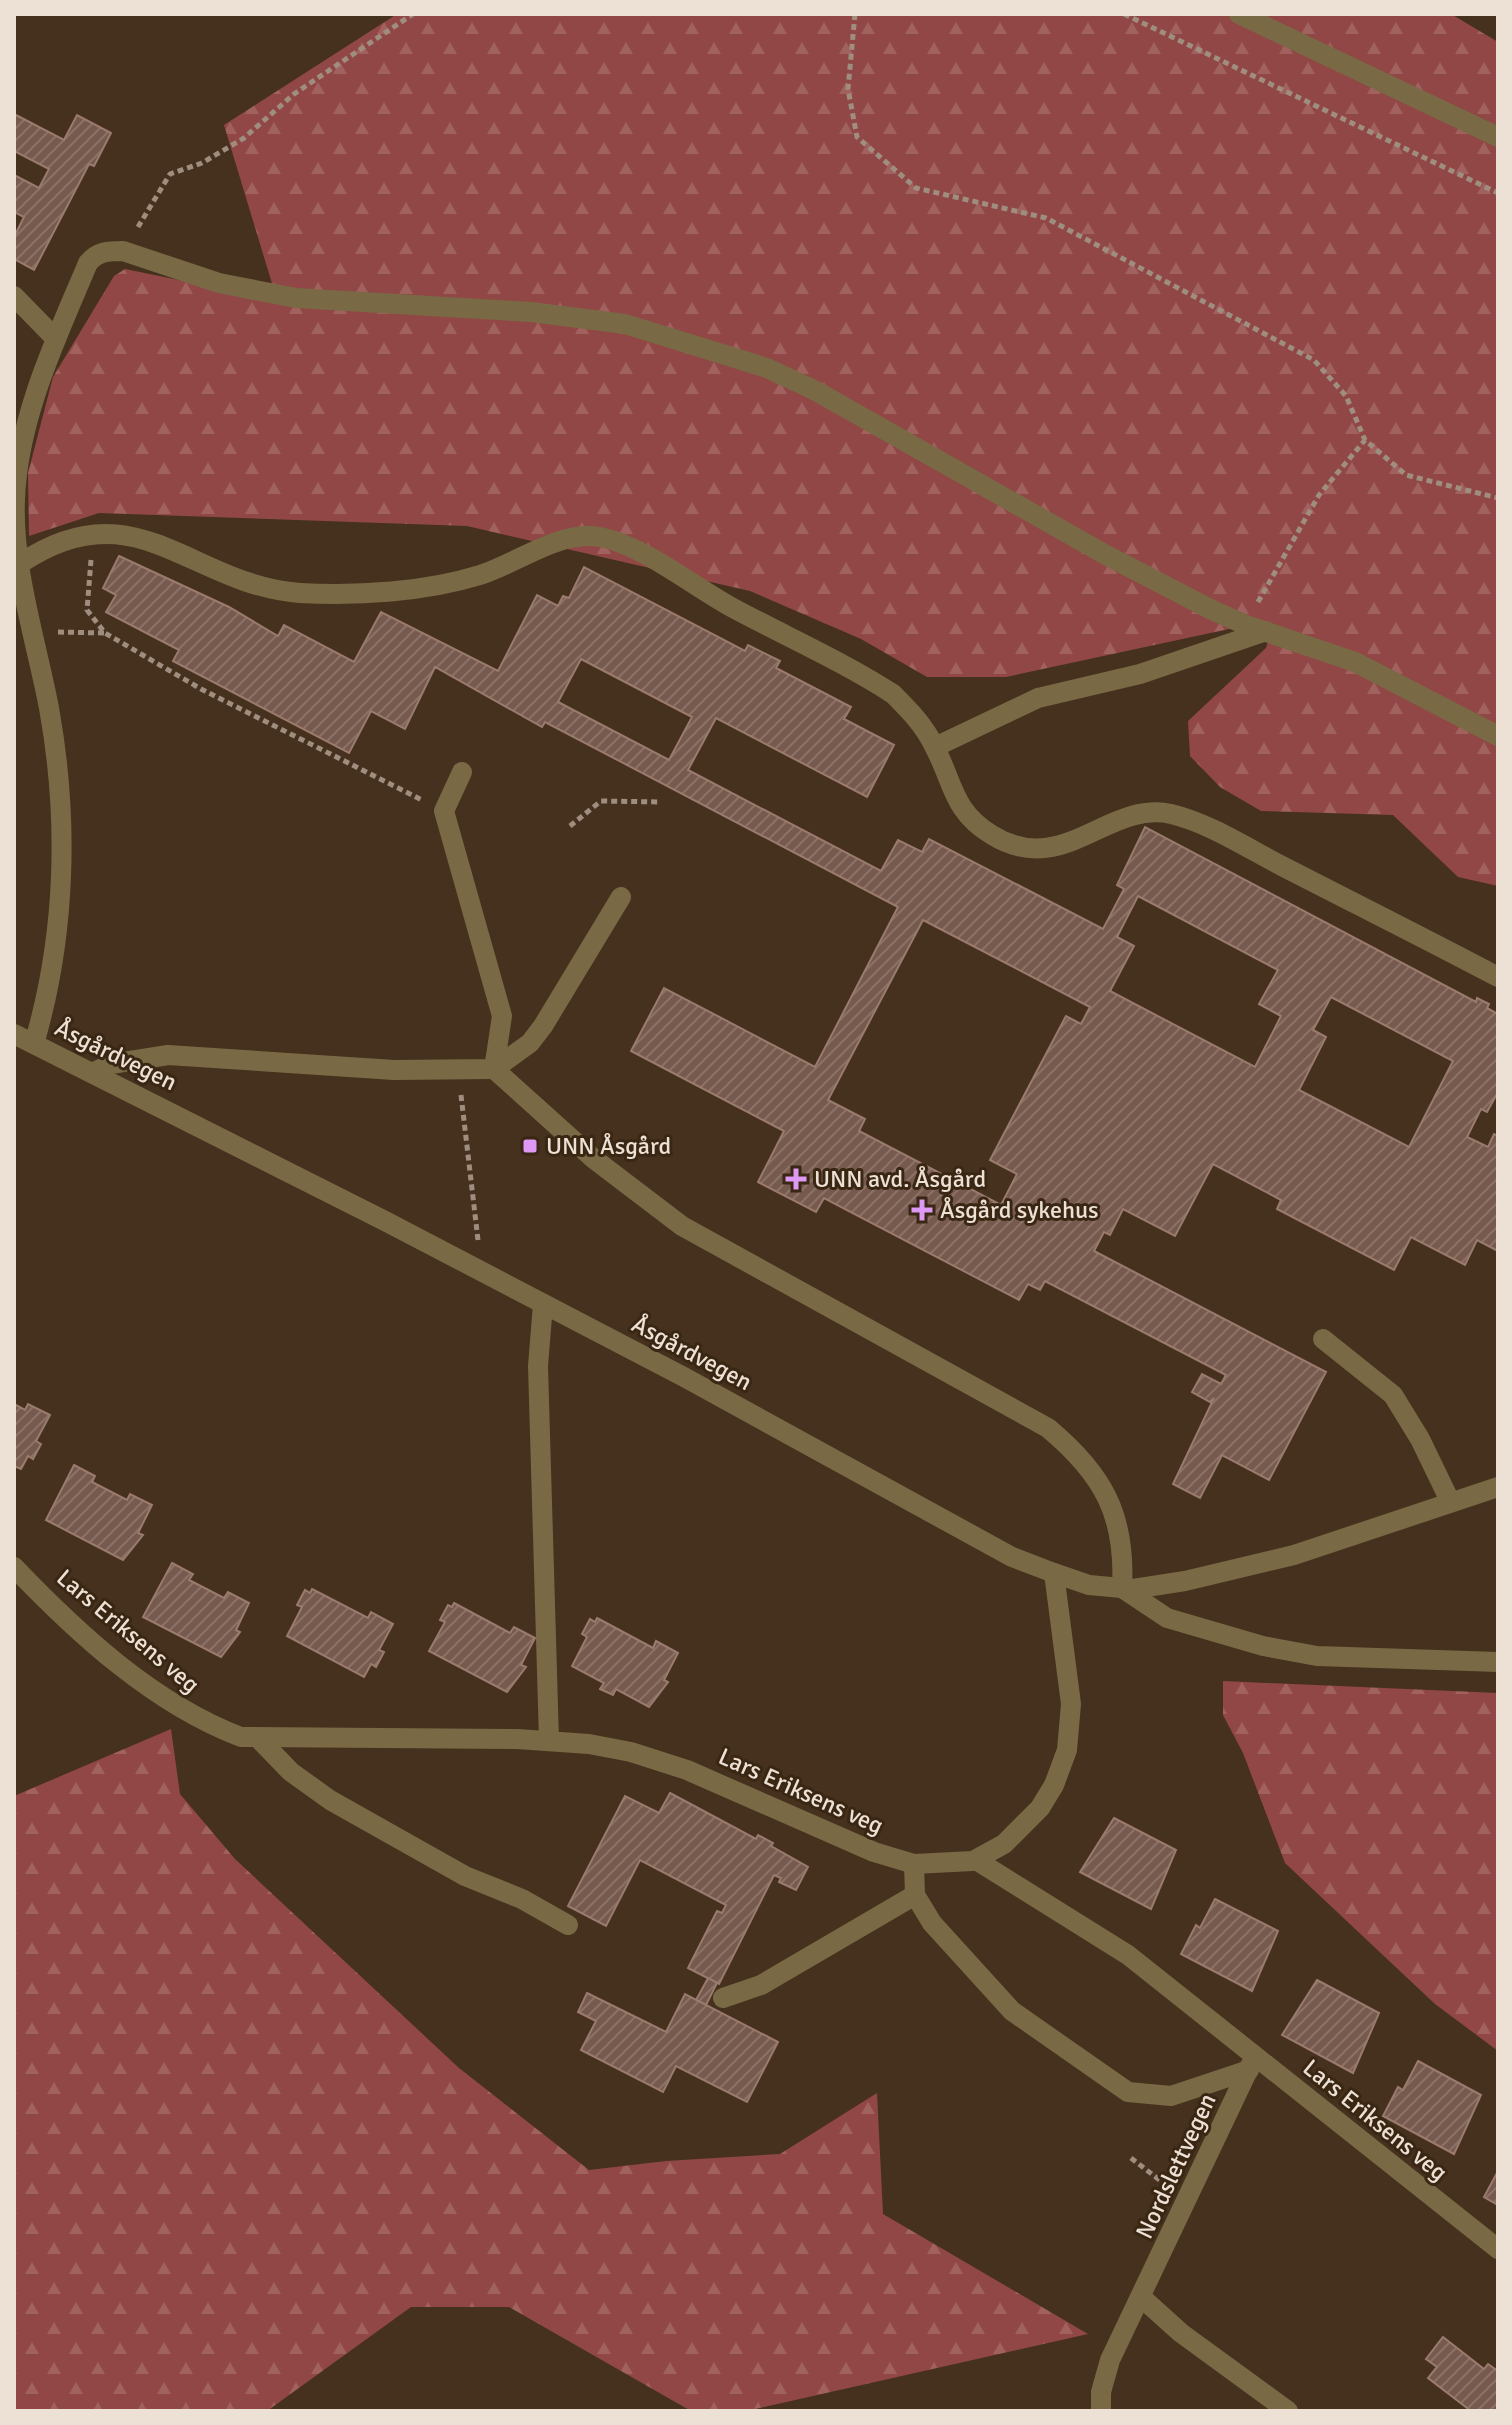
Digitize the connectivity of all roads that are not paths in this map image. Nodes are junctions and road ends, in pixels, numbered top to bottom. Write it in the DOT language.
graph roads {
  1 [pos="1239,14"];
  2 [pos="1498,137"];
  3 [pos="14,296"];
  4 [pos="56,339"];
  5 [pos="21,563"];
  6 [pos="1266,631"];
  7 [pos="1498,736"];
  8 [pos="935,747"];
  9 [pos="462,772"];
  10 [pos="621,897"];
  11 [pos="1498,977"];
  12 [pos="14,1034"];
  13 [pos="34,1044"];
  14 [pos="494,1069"];
  15 [pos="94,1072"];
  16 [pos="543,1304"];
  17 [pos="1323,1339"];
  18 [pos="1498,1487"];
  19 [pos="1450,1501"];
  20 [pos="14,1567"];
  21 [pos="1054,1573"];
  22 [pos="1122,1588"];
  23 [pos="1498,1662"];
  24 [pos="259,1739"];
  25 [pos="549,1740"];
  26 [pos="976,1860"];
  27 [pos="914,1864"];
  28 [pos="915,1895"];
  29 [pos="568,1925"];
  30 [pos="723,1998"];
  31 [pos="1251,2063"];
  32 [pos="1498,2249"];
  33 [pos="1141,2297"];
  34 [pos="1101,2411"];
  35 [pos="1288,2411"];
  1 -- 2 [label="street"];
  3 -- 4 [label="street"];
  4 -- 5 [label="street"];
  4 -- 6 [label="street"];
  5 -- 8 [label="street"];
  5 -- 13 [label="street"];
  6 -- 7 [label="street"];
  6 -- 8 [label="street"];
  8 -- 11 [label="street"];
  9 -- 14 [label="street"];
  10 -- 14 [label="street"];
  12 -- 13 [label="street, Åsgårdvegen"];
  13 -- 15 [label="street, Åsgårdvegen"];
  14 -- 15 [label="street"];
  14 -- 22 [label="street"];
  15 -- 16 [label="street, Åsgårdvegen"];
  16 -- 21 [label="street, Åsgårdvegen"];
  16 -- 25 [label="street"];
  17 -- 19 [label="street"];
  18 -- 19 [label="street"];
  19 -- 22 [label="street"];
  20 -- 24 [label="street, Lars Eriksens veg"];
  21 -- 22 [label="street, Åsgårdvegen"];
  21 -- 26 [label="street"];
  22 -- 23 [label="street"];
  24 -- 25 [label="street, Lars Eriksens veg"];
  24 -- 29 [label="street"];
  25 -- 27 [label="street, Lars Eriksens veg"];
  26 -- 27 [label="street, Lars Eriksens veg"];
  26 -- 31 [label="street, Lars Eriksens veg"];
  27 -- 28 [label="street"];
  28 -- 30 [label="street"];
  28 -- 31 [label="street"];
  31 -- 32 [label="street, Lars Eriksens veg"];
  31 -- 33 [label="street, Nordslettvegen"];
  33 -- 34 [label="street, Nordslettvegen"];
  33 -- 35 [label="street"];
}
